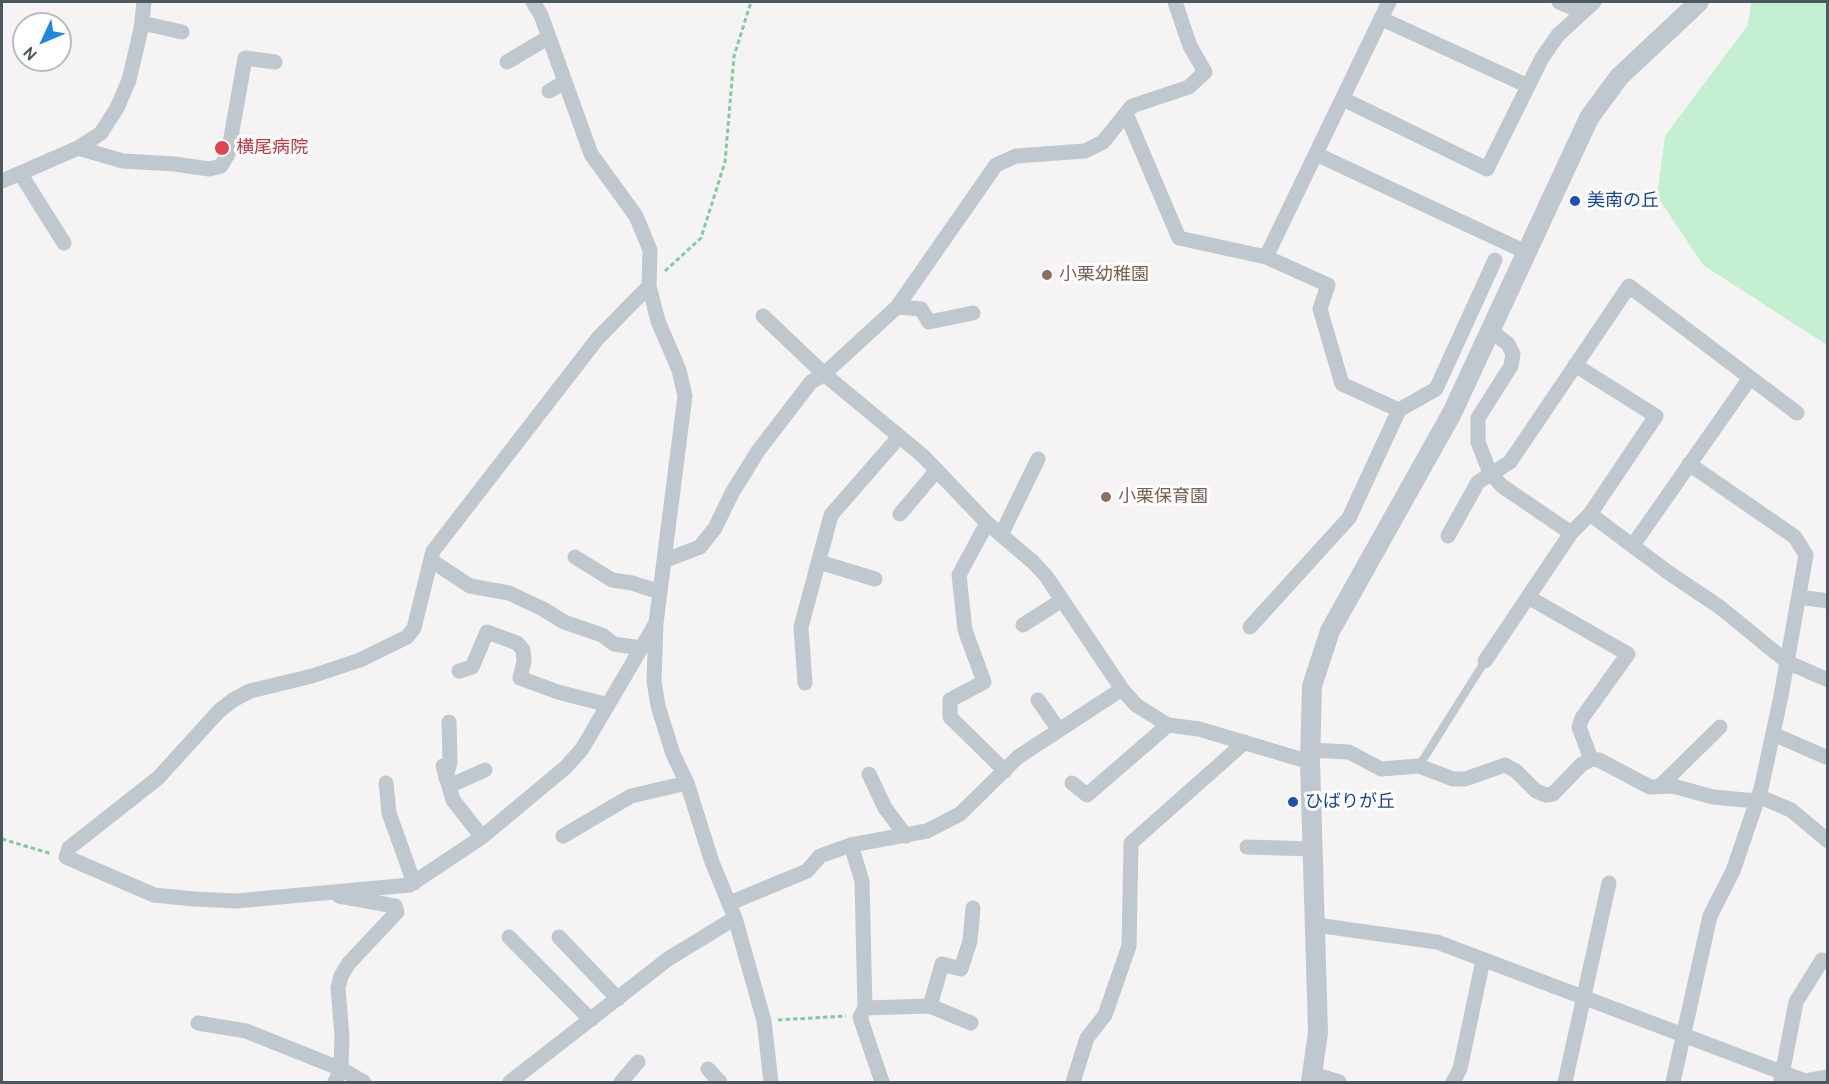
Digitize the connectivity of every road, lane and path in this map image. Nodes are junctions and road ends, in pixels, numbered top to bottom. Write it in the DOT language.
graph roads {
  1 [pos="144,2"];
  2 [pos="533,2"];
  3 [pos="751,2"];
  4 [pos="1175,2"];
  5 [pos="1389,2"];
  6 [pos="1559,2"];
  7 [pos="1699,2"];
  8 [pos="1588,7"];
  9 [pos="1382,19"];
  10 [pos="142,23"];
  11 [pos="182,32"];
  12 [pos="549,37"];
  13 [pos="275,62"];
  14 [pos="507,62"];
  15 [pos="565,82"];
  16 [pos="1526,86"];
  17 [pos="549,91"];
  18 [pos="1343,99"];
  19 [pos="1127,116"];
  20 [pos="78,148"];
  21 [pos="1316,154"];
  22 [pos="9,176"];
  23 [pos="64,243"];
  24 [pos="1528,253"];
  25 [pos="1266,257"];
  26 [pos="1495,260"];
  27 [pos="649,286"];
  28 [pos="897,307"];
  29 [pos="973,313"];
  30 [pos="763,316"];
  31 [pos="1491,331"];
  32 [pos="1575,365"];
  33 [pos="824,374"];
  34 [pos="1750,378"];
  35 [pos="1399,410"];
  36 [pos="1797,413"];
  37 [pos="898,437"];
  38 [pos="1038,459"];
  39 [pos="1689,464"];
  40 [pos="938,470"];
  41 [pos="1490,473"];
  42 [pos="900,514"];
  43 [pos="1590,514"];
  44 [pos="987,523"];
  45 [pos="1571,533"];
  46 [pos="1001,535"];
  47 [pos="1448,537"];
  48 [pos="1633,544"];
  49 [pos="575,556"];
  50 [pos="666,560"];
  51 [pos="432,561"];
  52 [pos="819,562"];
  53 [pos="875,579"];
  54 [pos="660,592"];
  55 [pos="1528,597"];
  56 [pos="1799,597"];
  57 [pos="1062,600"];
  58 [pos="1827,601"];
  59 [pos="656,623"];
  60 [pos="1023,625"];
  61 [pos="1250,627"];
  62 [pos="641,648"];
  63 [pos="1485,661"];
  64 [pos="1787,662"];
  65 [pos="459,671"];
  66 [pos="1827,680"];
  67 [pos="805,682"];
  68 [pos="1122,689"];
  69 [pos="1038,700"];
  70 [pos="608,705"];
  71 [pos="449,722"];
  72 [pos="1168,725"];
  73 [pos="1720,728"];
  74 [pos="1059,730"];
  75 [pos="1773,734"];
  76 [pos="1245,742"];
  77 [pos="1310,756"];
  78 [pos="1827,758"];
  79 [pos="1591,759"];
  80 [pos="1419,766"];
  81 [pos="485,770"];
  82 [pos="1005,771"];
  83 [pos="869,774"];
  84 [pos="446,777"];
  85 [pos="386,783"];
  86 [pos="687,783"];
  87 [pos="1072,783"];
  88 [pos="1661,785"];
  89 [pos="1757,799"];
  90 [pos="563,836"];
  91 [pos="906,836"];
  92 [pos="482,837"];
  93 [pos="2,839"];
  94 [pos="1827,840"];
  95 [pos="851,845"];
  96 [pos="1246,847"];
  97 [pos="1312,849"];
  98 [pos="66,857"];
  99 [pos="414,883"];
  100 [pos="1609,883"];
  101 [pos="331,893"];
  102 [pos="973,908"];
  103 [pos="733,911"];
  104 [pos="1316,925"];
  105 [pos="509,937"];
  106 [pos="559,937"];
  107 [pos="1483,960"];
  108 [pos="1827,962"];
  109 [pos="1584,998"];
  110 [pos="618,999"];
  111 [pos="930,1006"];
  112 [pos="863,1013"];
  113 [pos="591,1020"];
  114 [pos="764,1021"];
  115 [pos="198,1023"];
  116 [pos="971,1023"];
  117 [pos="1682,1034"];
  118 [pos="638,1062"];
  119 [pos="708,1069"];
  120 [pos="338,1076"];
  121 [pos="1781,1077"];
  122 [pos="1827,1077"];
  123 [pos="1312,1078"];
  124 [pos="511,1082"];
  125 [pos="1806,1082"];
  126 [pos="364,1083"];
  127 [pos="621,1083"];
  128 [pos="720,1083"];
  129 [pos="771,1083"];
  130 [pos="882,1083"];
  131 [pos="1073,1083"];
  132 [pos="1339,1083"];
  133 [pos="1454,1083"];
  134 [pos="1565,1083"];
  135 [pos="1673,1083"];
  1 -- 10 [label="street"];
  2 -- 12 [label="street"];
  3 -- 27 [label="path"];
  4 -- 19 [label="street"];
  5 -- 9 [label="street"];
  6 -- 8 [label="street"];
  7 -- 24 [label="street"];
  8 -- 16 [label="street"];
  9 -- 16 [label="street"];
  9 -- 18 [label="street"];
  10 -- 11 [label="street"];
  10 -- 20 [label="street"];
  12 -- 14 [label="street"];
  12 -- 15 [label="street"];
  13 -- 20 [label="street"];
  15 -- 17 [label="street"];
  15 -- 27 [label="street"];
  16 -- 18 [label="street"];
  18 -- 21 [label="street"];
  19 -- 25 [label="street"];
  19 -- 28 [label="street"];
  20 -- 22 [label="street"];
  21 -- 24 [label="street"];
  21 -- 25 [label="street"];
  22 -- 23 [label="street"];
  24 -- 31 [label="street"];
  25 -- 35 [label="street"];
  26 -- 35 [label="street"];
  27 -- 50 [label="street"];
  27 -- 51 [label="street"];
  28 -- 29 [label="street"];
  28 -- 33 [label="street"];
  30 -- 33 [label="street"];
  31 -- 41 [label="street"];
  31 -- 77 [label="street"];
  32 -- 34 [label="street"];
  32 -- 41 [label="street"];
  32 -- 43 [label="street"];
  33 -- 37 [label="street"];
  33 -- 50 [label="street"];
  34 -- 36 [label="street"];
  34 -- 39 [label="street"];
  35 -- 61 [label="street"];
  37 -- 40 [label="street"];
  37 -- 52 [label="street"];
  38 -- 46 [label="street"];
  39 -- 48 [label="street"];
  39 -- 56 [label="street"];
  40 -- 42 [label="street"];
  40 -- 44 [label="street"];
  41 -- 45 [label="street"];
  41 -- 47 [label="street"];
  43 -- 45 [label="street"];
  43 -- 48 [label="street"];
  44 -- 46 [label="street"];
  44 -- 82 [label="street"];
  45 -- 55 [label="street"];
  46 -- 57 [label="street"];
  48 -- 64 [label="street"];
  49 -- 54 [label="street"];
  50 -- 54 [label="street"];
  51 -- 62 [label="street"];
  51 -- 98 [label="street"];
  52 -- 53 [label="street"];
  52 -- 67 [label="street"];
  54 -- 59 [label="street"];
  55 -- 63 [label="street"];
  55 -- 79 [label="street"];
  56 -- 58 [label="street"];
  56 -- 64 [label="street"];
  57 -- 60 [label="street"];
  57 -- 68 [label="street"];
  59 -- 62 [label="street"];
  59 -- 86 [label="street"];
  62 -- 70 [label="street"];
  63 -- 80 [label="lane"];
  64 -- 66 [label="street"];
  64 -- 75 [label="street"];
  65 -- 70 [label="street"];
  68 -- 72 [label="street"];
  68 -- 74 [label="street"];
  69 -- 74 [label="street"];
  70 -- 92 [label="street"];
  71 -- 84 [label="street"];
  72 -- 76 [label="street"];
  72 -- 87 [label="street"];
  73 -- 88 [label="street"];
  74 -- 82 [label="street"];
  75 -- 78 [label="street"];
  75 -- 89 [label="street"];
  76 -- 77 [label="street"];
  76 -- 131 [label="street"];
  77 -- 80 [label="street"];
  77 -- 97 [label="street"];
  79 -- 80 [label="street"];
  79 -- 88 [label="street"];
  81 -- 84 [label="street"];
  82 -- 91 [label="street"];
  83 -- 91 [label="street"];
  84 -- 92 [label="street"];
  85 -- 99 [label="street"];
  86 -- 90 [label="street"];
  86 -- 103 [label="street"];
  88 -- 89 [label="street"];
  89 -- 94 [label="street"];
  89 -- 117 [label="street"];
  91 -- 95 [label="street"];
  92 -- 99 [label="street"];
  93 -- 98 [label="path"];
  95 -- 103 [label="street"];
  95 -- 112 [label="street"];
  96 -- 97 [label="street"];
  97 -- 104 [label="street"];
  98 -- 101 [label="street"];
  99 -- 101 [label="street"];
  100 -- 109 [label="street"];
  101 -- 120 [label="street"];
  102 -- 111 [label="street"];
  103 -- 110 [label="street"];
  103 -- 114 [label="street"];
  104 -- 107 [label="street"];
  104 -- 123 [label="street"];
  105 -- 113 [label="street"];
  106 -- 110 [label="street"];
  107 -- 109 [label="street"];
  107 -- 133 [label="street"];
  108 -- 121 [label="street"];
  109 -- 117 [label="street"];
  109 -- 134 [label="street"];
  110 -- 113 [label="street"];
  111 -- 112 [label="street"];
  111 -- 116 [label="street"];
  112 -- 114 [label="path"];
  112 -- 130 [label="street"];
  113 -- 124 [label="street"];
  114 -- 129 [label="street"];
  115 -- 120 [label="street"];
  117 -- 121 [label="street"];
  117 -- 135 [label="street"];
  118 -- 127 [label="street"];
  119 -- 128 [label="street"];
  120 -- 126 [label="street"];
  121 -- 125 [label="street"];
  122 -- 125 [label="street"];
  123 -- 132 [label="street"];
}
